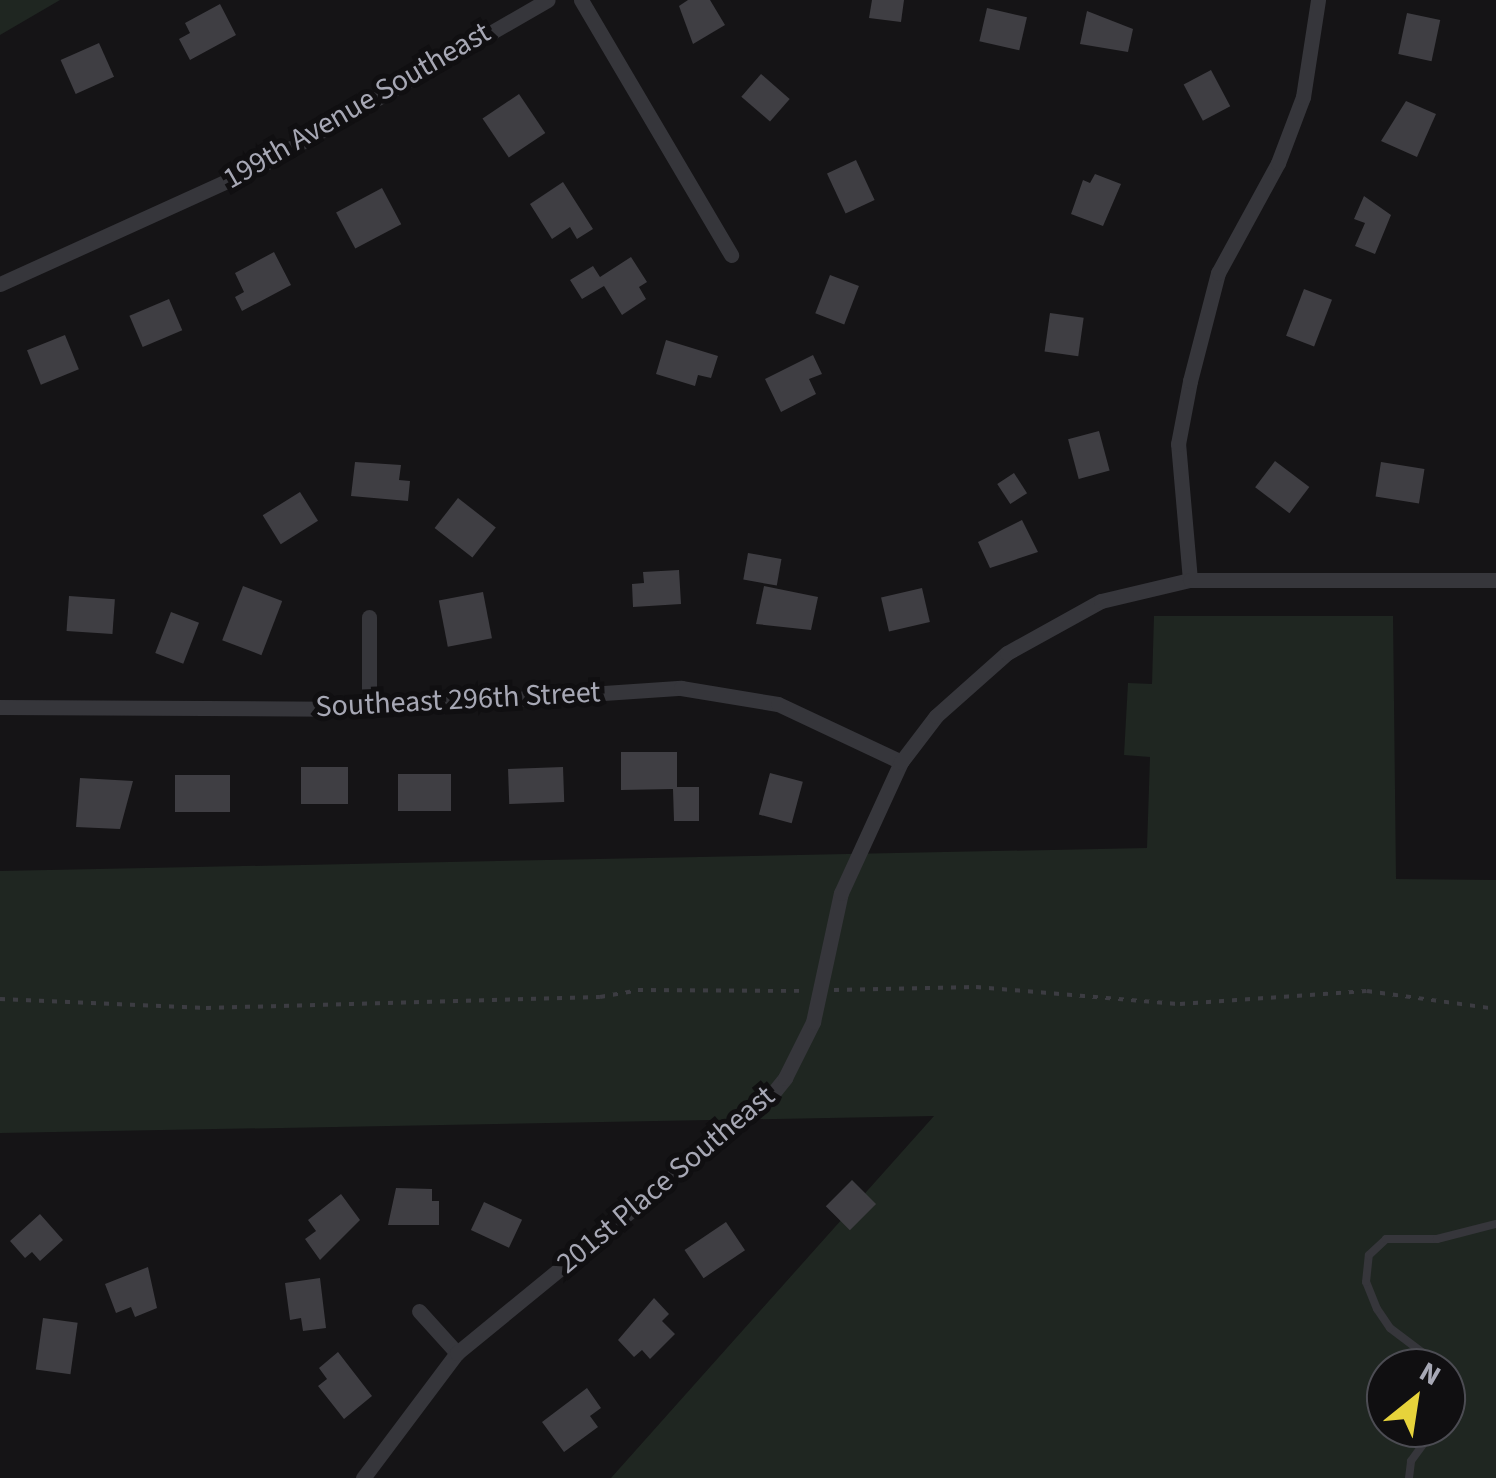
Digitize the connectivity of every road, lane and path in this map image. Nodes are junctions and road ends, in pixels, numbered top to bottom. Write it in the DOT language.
graph roads {
  1 [pos="548,0"];
  2 [pos="581,0"];
  3 [pos="1318,0"];
  4 [pos="731,255"];
  5 [pos="0,284"];
  6 [pos="1190,580"];
  7 [pos="1496,580"];
  8 [pos="369,617"];
  9 [pos="0,708"];
  10 [pos="369,709"];
  11 [pos="901,762"];
  12 [pos="820,990"];
  13 [pos="0,999"];
  14 [pos="1496,1008"];
  15 [pos="1496,1224"];
  16 [pos="419,1312"];
  17 [pos="1415,1348"];
  18 [pos="457,1353"];
  19 [pos="1419,1448"];
  20 [pos="363,1478"];
  21 [pos="1409,1478"];
  1 -- 5 [label="street, 199th Avenue Southeast"];
  2 -- 4 [label="street"];
  3 -- 6 [label="street"];
  6 -- 7 [label="street, 201st Place Southeast"];
  6 -- 11 [label="street, 201st Place Southeast"];
  8 -- 10 [label="street"];
  9 -- 10 [label="street, Southeast 296th Street"];
  10 -- 11 [label="street, Southeast 296th Street"];
  11 -- 12 [label="street, 201st Place Southeast"];
  12 -- 13 [label="path"];
  12 -- 14 [label="path"];
  12 -- 18 [label="street, 201st Place Southeast"];
  15 -- 17 [label="lane"];
  16 -- 18 [label="street"];
  18 -- 20 [label="street, 201st Place Southeast"];
  19 -- 21 [label="lane"];
}
